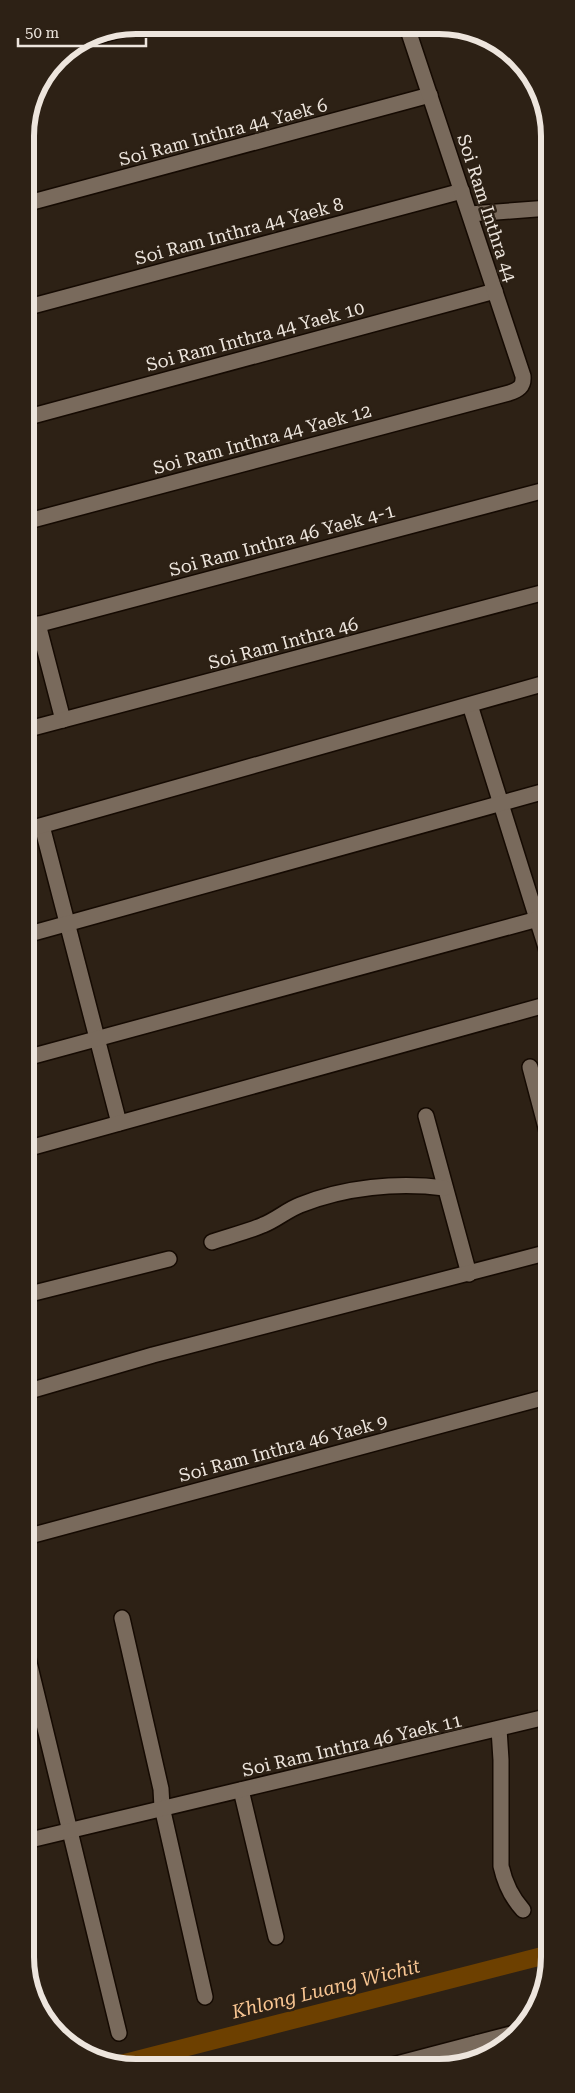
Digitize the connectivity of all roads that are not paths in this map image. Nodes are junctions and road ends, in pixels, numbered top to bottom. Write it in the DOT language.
graph roads {
  1 [pos="409,34"];
  2 [pos="430,95"];
  3 [pos="462,191"];
  4 [pos="34,202"];
  5 [pos="541,209"];
  6 [pos="470,214"];
  7 [pos="495,291"];
  8 [pos="34,306"];
  9 [pos="509,393"];
  10 [pos="34,416"];
  11 [pos="541,491"];
  12 [pos="34,520"];
  13 [pos="541,593"];
  14 [pos="34,625"];
  15 [pos="34,632"];
  16 [pos="541,684"];
  17 [pos="470,705"];
  18 [pos="63,720"];
  19 [pos="34,728"];
  20 [pos="541,792"];
  21 [pos="502,804"];
  22 [pos="42,826"];
  23 [pos="34,828"];
  24 [pos="541,910"];
  25 [pos="541,919"];
  26 [pos="67,923"];
  27 [pos="34,932"];
  28 [pos="541,1006"];
  29 [pos="97,1039"];
  30 [pos="34,1056"];
  31 [pos="530,1068"];
  32 [pos="541,1109"];
  33 [pos="426,1116"];
  34 [pos="119,1123"];
  35 [pos="34,1147"];
  36 [pos="445,1188"];
  37 [pos="212,1242"];
  38 [pos="541,1254"];
  39 [pos="169,1259"];
  40 [pos="468,1274"];
  41 [pos="34,1293"];
  42 [pos="34,1390"];
  43 [pos="541,1398"];
  44 [pos="34,1534"];
  45 [pos="122,1618"];
  46 [pos="34,1683"];
  47 [pos="541,1718"];
  48 [pos="498,1729"];
  49 [pos="241,1790"];
  50 [pos="162,1807"];
  51 [pos="70,1831"];
  52 [pos="34,1839"];
  53 [pos="523,1910"];
  54 [pos="276,1937"];
  55 [pos="204,1998"];
  56 [pos="119,2033"];
  57 [pos="505,2036"];
  58 [pos="477,2043"];
  59 [pos="479,2051"];
  60 [pos="416,2059"];
  1 -- 2 [label="street, Soi Ram Inthra 44"];
  2 -- 3 [label="street, Soi Ram Inthra 44"];
  2 -- 4 [label="street, Soi Ram Inthra 44 Yaek 6"];
  3 -- 6 [label="street, Soi Ram Inthra 44"];
  3 -- 8 [label="street, Soi Ram Inthra 44 Yaek 8"];
  5 -- 6 [label="street"];
  6 -- 7 [label="street, Soi Ram Inthra 44"];
  7 -- 9 [label="street, Soi Ram Inthra 44"];
  7 -- 10 [label="street, Soi Ram Inthra 44 Yaek 10"];
  9 -- 12 [label="street, Soi Ram Inthra 44 Yaek 12"];
  11 -- 14 [label="street, Soi Ram Inthra 46 Yaek 4-1"];
  13 -- 18 [label="street, Soi Ram Inthra 46"];
  15 -- 18 [label="street"];
  16 -- 17 [label="street"];
  17 -- 21 [label="street"];
  17 -- 22 [label="street"];
  18 -- 19 [label="street, Soi Ram Inthra 46"];
  20 -- 21 [label="street"];
  21 -- 24 [label="street"];
  21 -- 26 [label="street"];
  22 -- 23 [label="street"];
  22 -- 26 [label="street"];
  25 -- 29 [label="street"];
  26 -- 27 [label="street"];
  26 -- 29 [label="street"];
  28 -- 34 [label="street"];
  29 -- 30 [label="street"];
  29 -- 34 [label="street"];
  31 -- 32 [label="street"];
  33 -- 36 [label="street"];
  34 -- 35 [label="street"];
  36 -- 37 [label="street"];
  36 -- 40 [label="street"];
  38 -- 40 [label="street"];
  39 -- 41 [label="street"];
  40 -- 42 [label="street"];
  43 -- 44 [label="street, Soi Ram Inthra 46 Yaek 9"];
  45 -- 50 [label="street"];
  46 -- 51 [label="street"];
  47 -- 48 [label="street, Soi Ram Inthra 46 Yaek 11"];
  48 -- 49 [label="street, Soi Ram Inthra 46 Yaek 11"];
  48 -- 53 [label="street"];
  49 -- 50 [label="street, Soi Ram Inthra 46 Yaek 11"];
  49 -- 54 [label="street"];
  50 -- 51 [label="street, Soi Ram Inthra 46 Yaek 11"];
  50 -- 55 [label="street"];
  51 -- 52 [label="street, Soi Ram Inthra 46 Yaek 11"];
  51 -- 56 [label="street"];
  57 -- 58 [label="street"];
  58 -- 59 [label="street"];
  58 -- 60 [label="street"];
}
